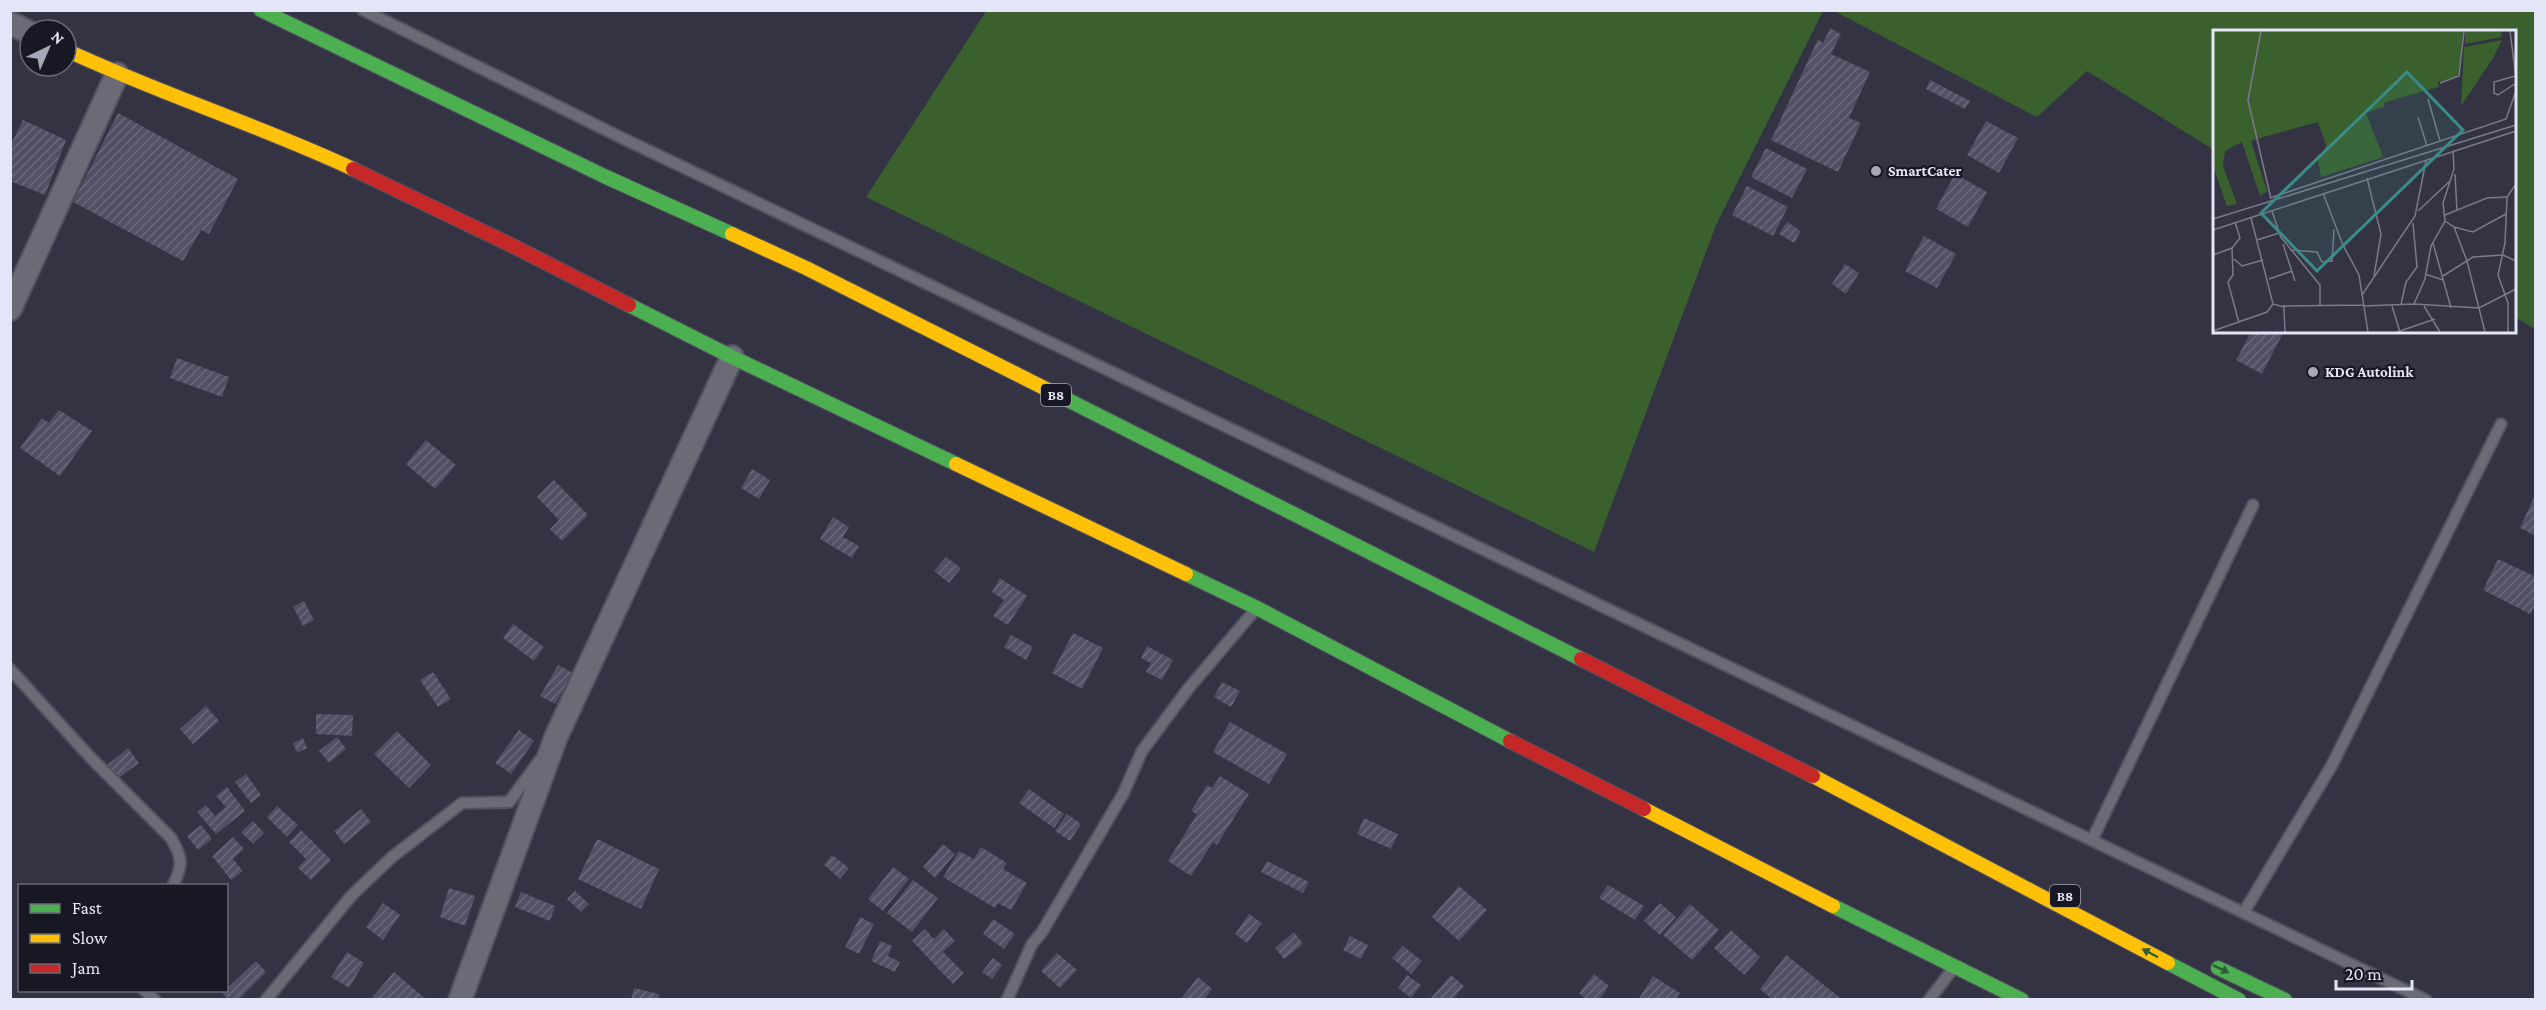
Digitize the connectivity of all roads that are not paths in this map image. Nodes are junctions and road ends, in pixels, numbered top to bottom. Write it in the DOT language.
graph roads {
  1 [pos="261,10"];
  2 [pos="363,10"];
  3 [pos="78,56"];
  4 [pos="117,74"];
  5 [pos="10,309"];
  6 [pos="732,357"];
  7 [pos="2501,424"];
  8 [pos="2253,505"];
  9 [pos="1257,608"];
  10 [pos="10,669"];
  11 [pos="556,737"];
  12 [pos="1845,792"];
  13 [pos="2092,840"];
  14 [pos="174,884"];
  15 [pos="2244,912"];
  16 [pos="2124,924"];
  17 [pos="2210,964"];
  18 [pos="1953,967"];
  19 [pos="266,999"];
  20 [pos="460,999"];
  21 [pos="1007,999"];
  22 [pos="1929,999"];
  23 [pos="2022,999"];
  24 [pos="2239,999"];
  25 [pos="2285,999"];
  26 [pos="2426,999"];
  1 -- 12 [label="main road, B8"];
  2 -- 13 [label="lane"];
  3 -- 4 [label="main road"];
  4 -- 5 [label="street"];
  4 -- 6 [label="main road"];
  6 -- 9 [label="main road"];
  6 -- 11 [label="street"];
  7 -- 15 [label="lane"];
  8 -- 13 [label="lane"];
  9 -- 18 [label="main road"];
  9 -- 21 [label="lane"];
  10 -- 14 [label="lane"];
  11 -- 19 [label="lane"];
  11 -- 20 [label="street"];
  12 -- 16 [label="main road, B8"];
  24 -- 12 [label="main road, B8, one-way"];
  13 -- 15 [label="lane"];
  15 -- 26 [label="lane"];
  17 -- 25 [label="main road, one-way"];
  18 -- 22 [label="lane"];
  18 -- 23 [label="main road"];
}
